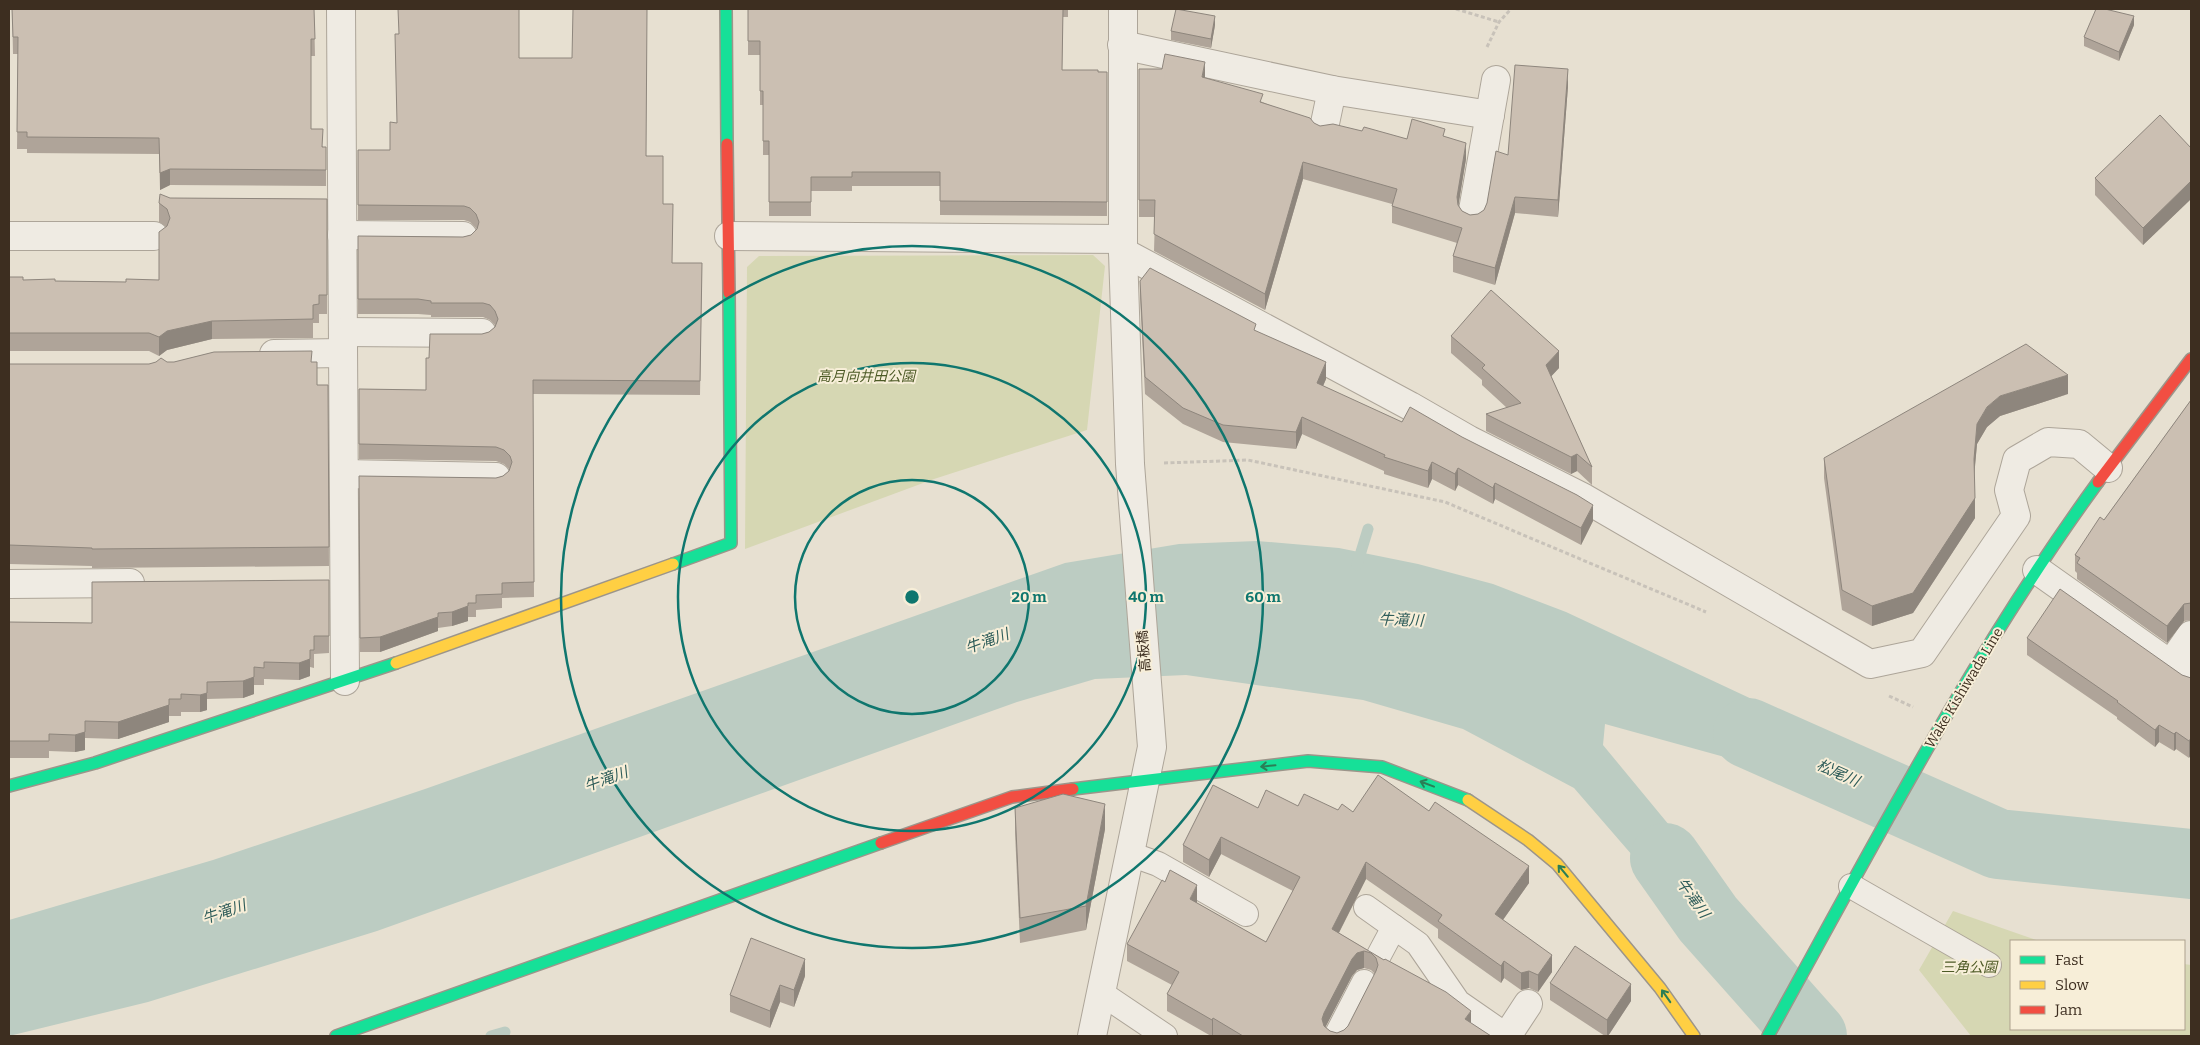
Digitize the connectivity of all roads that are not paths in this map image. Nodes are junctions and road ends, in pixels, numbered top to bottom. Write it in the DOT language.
graph roads {
  1 [pos="341,9"];
  2 [pos="726,9"];
  3 [pos="1123,9"];
  4 [pos="1122,45"];
  5 [pos="1496,80"];
  6 [pos="1332,90"];
  7 [pos="1490,115"];
  8 [pos="1324,128"];
  9 [pos="313,202"];
  10 [pos="342,202"];
  11 [pos="1472,216"];
  12 [pos="342,235"];
  13 [pos="9,236"];
  14 [pos="154,236"];
  15 [pos="463,236"];
  16 [pos="729,236"];
  17 [pos="1123,245"];
  18 [pos="482,333"];
  19 [pos="343,342"];
  20 [pos="249,354"];
  21 [pos="2187,374"];
  22 [pos="2108,468"];
  23 [pos="344,474"];
  24 [pos="496,478"];
  25 [pos="2037,570"];
  26 [pos="315,581"];
  27 [pos="344,581"];
  28 [pos="157,582"];
  29 [pos="9,584"];
  30 [pos="2191,635"];
  31 [pos="2181,672"];
  32 [pos="345,681"];
  33 [pos="1146,779"];
  34 [pos="9,786"];
  35 [pos="1130,854"];
  36 [pos="1851,886"];
  37 [pos="1366,907"];
  38 [pos="1246,914"];
  39 [pos="1394,927"];
  40 [pos="1378,957"];
  41 [pos="1989,964"];
  42 [pos="1364,982"];
  43 [pos="1101,993"];
  44 [pos="1528,1004"];
  45 [pos="336,1036"];
  46 [pos="1092,1036"];
  47 [pos="1165,1036"];
  48 [pos="1336,1036"];
  49 [pos="1507,1036"];
  50 [pos="1694,1036"];
  51 [pos="1768,1036"];
  1 -- 10 [label="street"];
  2 -- 16 [label="street"];
  3 -- 4 [label="street, 高板橋"];
  4 -- 6 [label="street"];
  4 -- 17 [label="street, 高板橋"];
  5 -- 7 [label="street"];
  6 -- 7 [label="street"];
  6 -- 8 [label="street"];
  7 -- 11 [label="street"];
  9 -- 10 [label="street"];
  10 -- 12 [label="street"];
  12 -- 15 [label="street"];
  12 -- 19 [label="street"];
  13 -- 14 [label="street"];
  16 -- 17 [label="street"];
  16 -- 32 [label="street"];
  17 -- 22 [label="street"];
  17 -- 33 [label="street, 高板橋"];
  18 -- 19 [label="street"];
  19 -- 20 [label="street"];
  19 -- 23 [label="street"];
  21 -- 22 [label="street, Wake Kishiwada Line"];
  22 -- 25 [label="street, Wake Kishiwada Line"];
  23 -- 24 [label="street"];
  23 -- 27 [label="street"];
  25 -- 31 [label="street"];
  25 -- 36 [label="street, Wake Kishiwada Line"];
  26 -- 27 [label="street"];
  27 -- 32 [label="street"];
  28 -- 29 [label="street"];
  30 -- 31 [label="street"];
  32 -- 34 [label="street"];
  33 -- 35 [label="street, 高板橋"];
  33 -- 45 [label="street"];
  50 -- 33 [label="street, one-way"];
  35 -- 38 [label="lane"];
  35 -- 43 [label="street, 高板橋"];
  36 -- 41 [label="lane"];
  36 -- 51 [label="street, Wake Kishiwada Line"];
  37 -- 39 [label="lane"];
  39 -- 40 [label="lane"];
  39 -- 49 [label="lane"];
  42 -- 48 [label="lane"];
  43 -- 46 [label="street, 高板橋"];
  43 -- 47 [label="lane"];
  44 -- 49 [label="street"];
}
